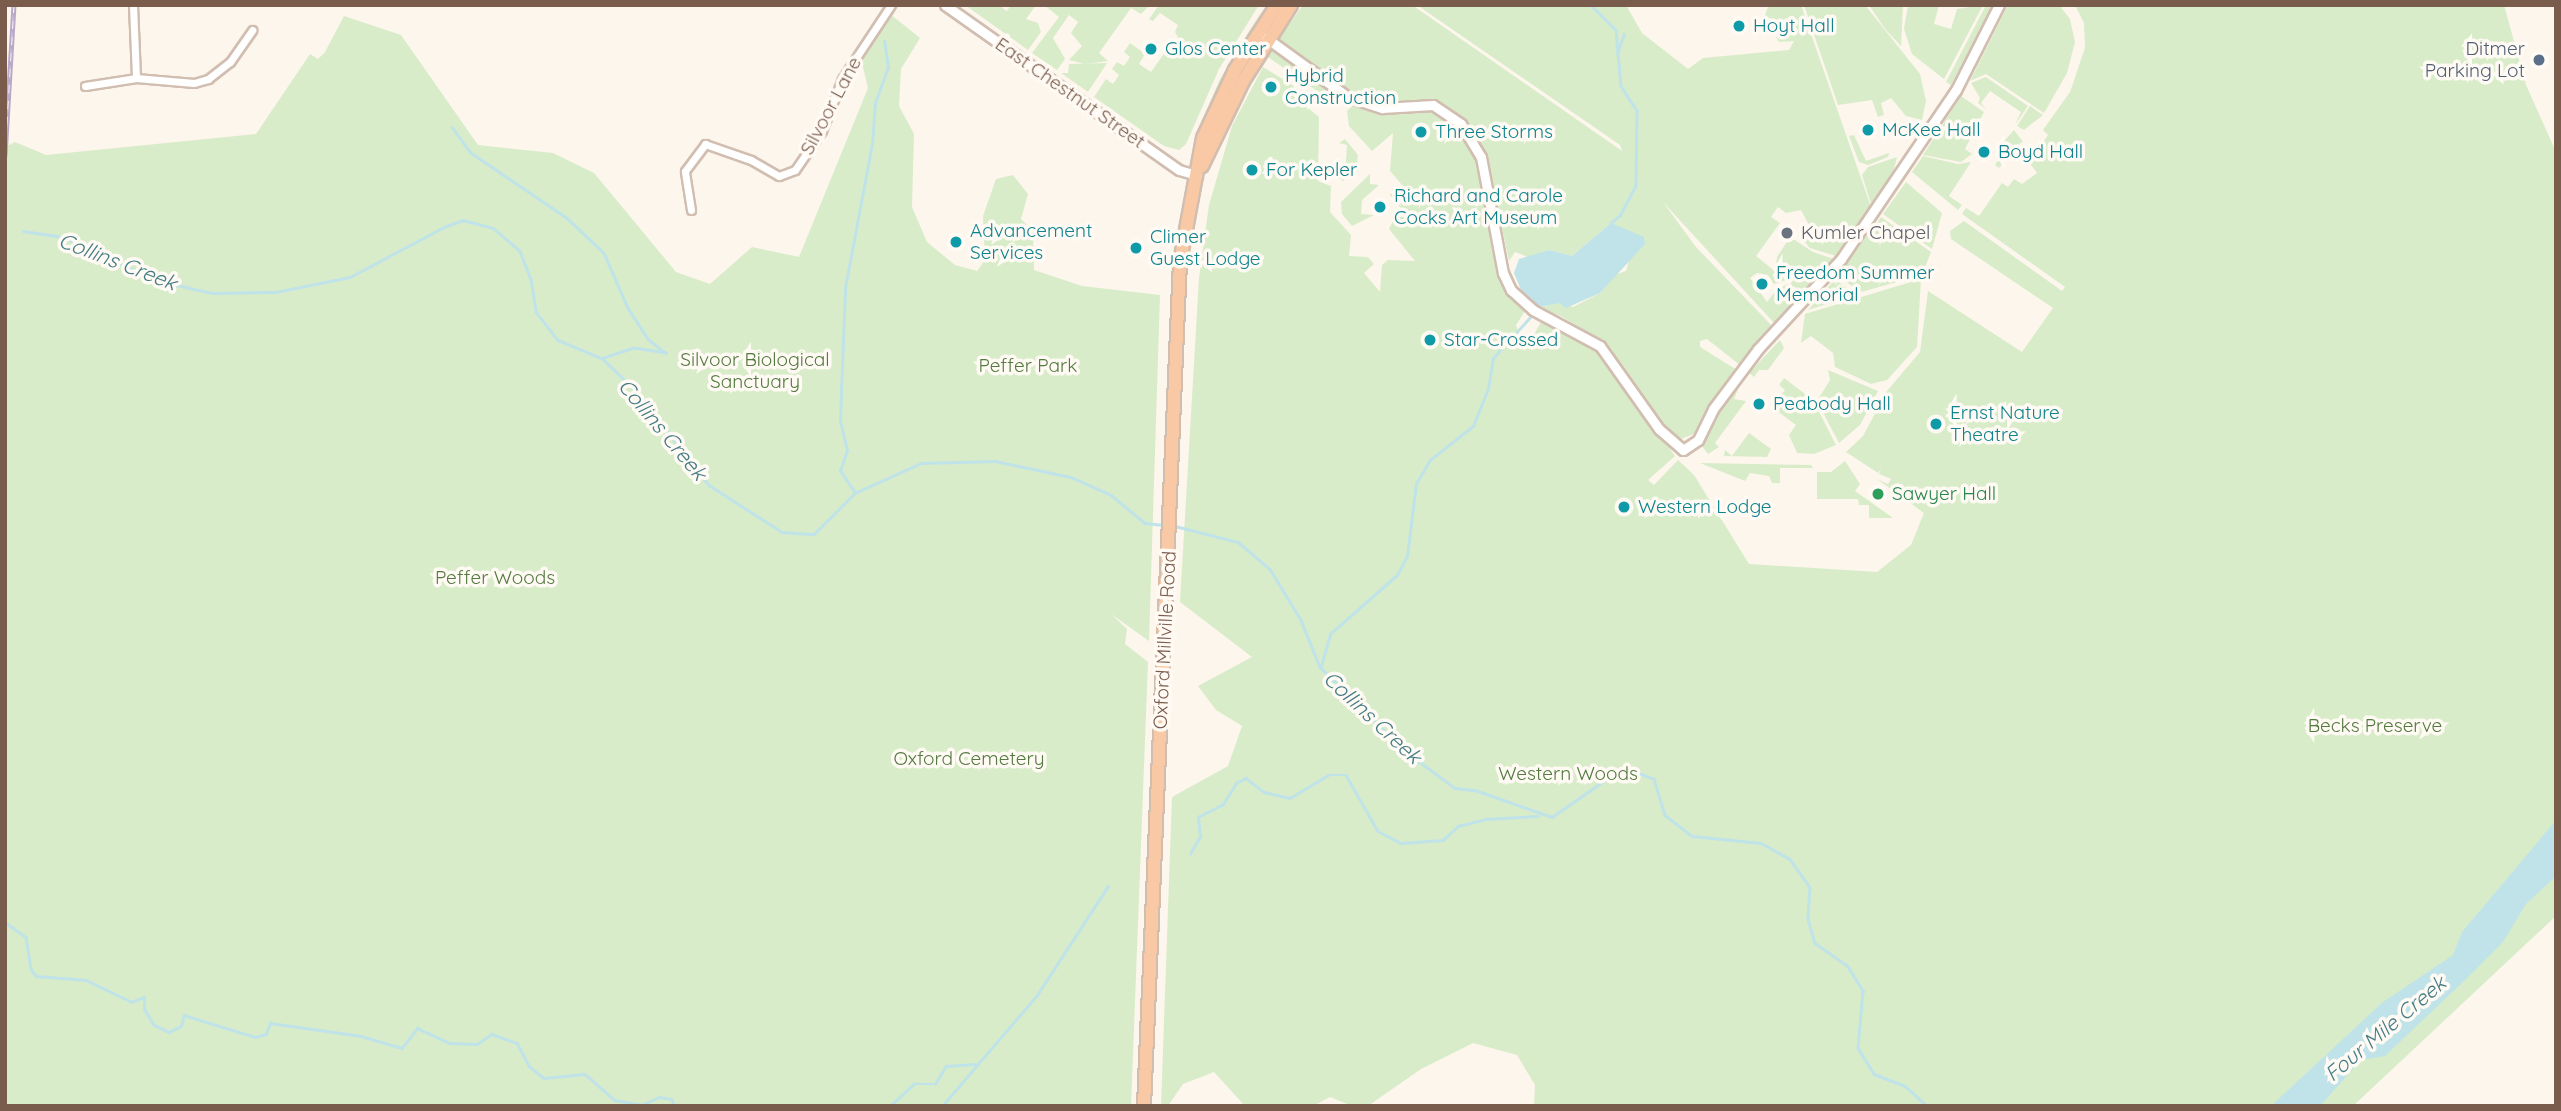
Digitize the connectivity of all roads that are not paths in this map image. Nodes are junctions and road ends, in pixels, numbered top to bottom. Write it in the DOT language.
graph roads {
  1 [pos="133,5"];
  2 [pos="891,5"];
  3 [pos="945,5"];
  4 [pos="1277,5"];
  5 [pos="1291,5"];
  6 [pos="1999,5"];
  7 [pos="252,30"];
  8 [pos="1263,36"];
  9 [pos="136,78"];
  10 [pos="85,86"];
  11 [pos="1197,176"];
  12 [pos="691,210"];
  13 [pos="1144,1106"];
  1 -- 9 [label="street"];
  2 -- 12 [label="street, Silvoor Lane"];
  3 -- 11 [label="street, East Chestnut Street"];
  4 -- 8 [label="highway"];
  5 -- 8 [label="highway"];
  6 -- 8 [label="street"];
  7 -- 9 [label="street"];
  8 -- 11 [label="highway, Oxford Millville Road"];
  9 -- 10 [label="street"];
  11 -- 13 [label="highway, Oxford Millville Road"];
}
